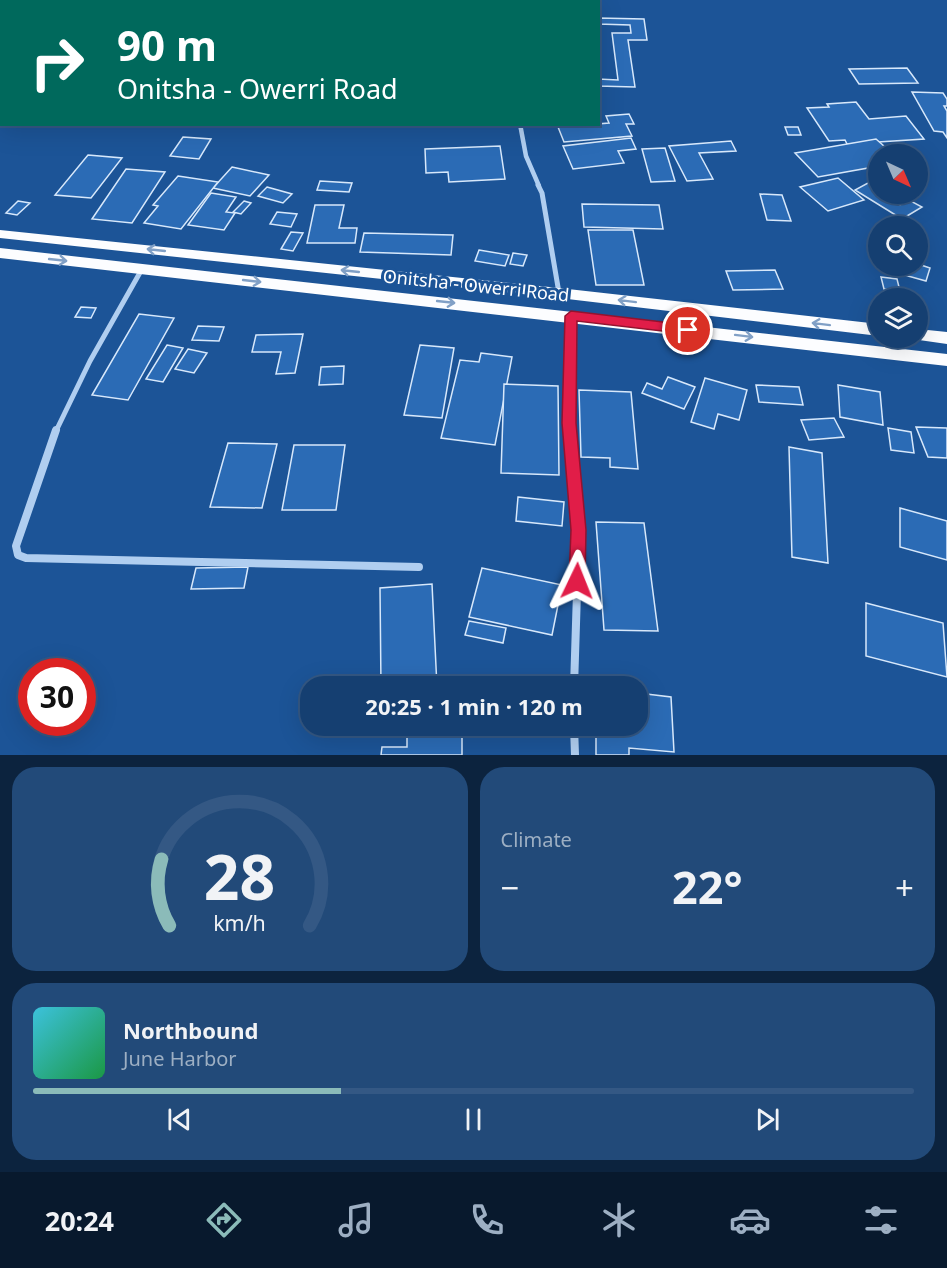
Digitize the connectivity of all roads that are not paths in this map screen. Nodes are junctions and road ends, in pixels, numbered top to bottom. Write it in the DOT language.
graph roads {
  1 [pos="520,126"];
  2 [pos="0,234"];
  3 [pos="0,253"];
  4 [pos="142,269"];
  5 [pos="559,293"];
  6 [pos="571,316"];
  7 [pos="868,329"];
  8 [pos="928,336"];
  9 [pos="947,338"];
  10 [pos="947,360"];
  11 [pos="419,567"];
  12 [pos="574,676"];
  13 [pos="574,736"];
  14 [pos="575,755"];
  1 -- 5 [label="street"];
  5 -- 2 [label="highway, Onitsha - Owerri Road, one-way"];
  3 -- 4 [label="highway, Onitsha - Owerri Road, one-way"];
  4 -- 6 [label="highway, Onitsha - Owerri Road, one-way"];
  4 -- 11 [label="street"];
  7 -- 5 [label="highway, Onitsha - Owerri Road, one-way"];
  6 -- 10 [label="highway, Onitsha - Owerri Road, one-way"];
  6 -- 12 [label="street"];
  8 -- 9 [label="highway"];
  13 -- 14 [label="street"];
}
